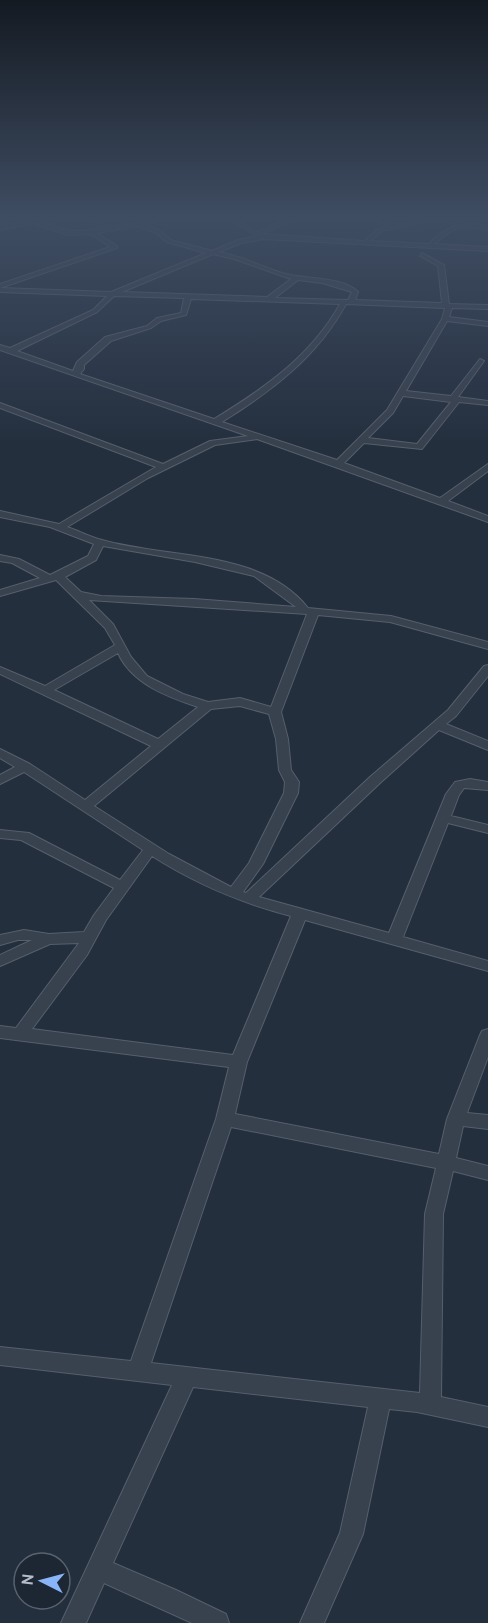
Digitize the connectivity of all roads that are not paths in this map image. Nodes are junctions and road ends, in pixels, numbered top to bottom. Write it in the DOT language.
graph roads {
  1 [pos="88,293"];
  2 [pos="115,293"];
  3 [pos="275,293"];
  4 [pos="354,293"];
  5 [pos="446,293"];
  6 [pos="112,294"];
  7 [pos="188,296"];
  8 [pos="269,299"];
  9 [pos="347,302"];
  10 [pos="447,306"];
  11 [pos="488,307"];
  12 [pos="445,319"];
  13 [pos="488,324"];
  14 [pos="0,347"];
  15 [pos="10,351"];
  16 [pos="480,361"];
  17 [pos="75,374"];
  18 [pos="401,393"];
  19 [pos="455,400"];
  20 [pos="488,403"];
  21 [pos="0,405"];
  22 [pos="217,421"];
  23 [pos="259,437"];
  24 [pos="362,440"];
  25 [pos="338,464"];
  26 [pos="164,467"];
  27 [pos="488,467"];
  28 [pos="440,502"];
  29 [pos="0,514"];
  30 [pos="13,517"];
  31 [pos="488,519"];
  32 [pos="0,523"];
  33 [pos="59,528"];
  34 [pos="100,543"];
  35 [pos="0,558"];
  36 [pos="54,577"];
  37 [pos="0,593"];
  38 [pos="77,595"];
  39 [pos="269,596"];
  40 [pos="309,611"];
  41 [pos="488,646"];
  42 [pos="120,647"];
  43 [pos="488,668"];
  44 [pos="0,670"];
  45 [pos="46,690"];
  46 [pos="207,706"];
  47 [pos="275,712"];
  48 [pos="437,725"];
  49 [pos="158,744"];
  50 [pos="488,746"];
  51 [pos="0,753"];
  52 [pos="26,767"];
  53 [pos="0,780"];
  54 [pos="488,786"];
  55 [pos="85,806"];
  56 [pos="443,818"];
  57 [pos="488,828"];
  58 [pos="0,834"];
  59 [pos="150,850"];
  60 [pos="122,887"];
  61 [pos="241,896"];
  62 [pos="300,913"];
  63 [pos="90,937"];
  64 [pos="395,938"];
  65 [pos="48,939"];
  66 [pos="0,940"];
  67 [pos="0,961"];
  68 [pos="488,966"];
  69 [pos="0,1032"];
  70 [pos="19,1035"];
  71 [pos="488,1035"];
  72 [pos="239,1062"];
  73 [pos="225,1119"];
  74 [pos="456,1119"];
  75 [pos="488,1122"];
  76 [pos="444,1162"];
  77 [pos="488,1173"];
  78 [pos="0,1356"];
  79 [pos="138,1371"];
  80 [pos="187,1376"];
  81 [pos="381,1398"];
  82 [pos="430,1406"];
  83 [pos="488,1417"];
  84 [pos="100,1569"];
  85 [pos="74,1623"];
  86 [pos="217,1623"];
  87 [pos="312,1623"];
  1 -- 6 [label="street"];
  2 -- 6 [label="street"];
  3 -- 8 [label="street"];
  4 -- 9 [label="street"];
  5 -- 10 [label="street"];
  6 -- 7 [label="street"];
  6 -- 15 [label="street"];
  7 -- 8 [label="street"];
  7 -- 17 [label="street"];
  8 -- 9 [label="street"];
  9 -- 10 [label="street"];
  9 -- 22 [label="street"];
  10 -- 11 [label="street"];
  10 -- 12 [label="street"];
  12 -- 13 [label="street"];
  12 -- 18 [label="street"];
  14 -- 15 [label="street"];
  15 -- 17 [label="street"];
  16 -- 19 [label="street"];
  17 -- 22 [label="street"];
  18 -- 19 [label="street"];
  18 -- 24 [label="street"];
  19 -- 20 [label="street"];
  19 -- 24 [label="street"];
  21 -- 26 [label="street"];
  22 -- 23 [label="street"];
  23 -- 25 [label="street"];
  23 -- 26 [label="street"];
  24 -- 25 [label="street"];
  25 -- 28 [label="street"];
  26 -- 33 [label="street"];
  27 -- 28 [label="street"];
  28 -- 31 [label="street"];
  29 -- 30 [label="street"];
  30 -- 32 [label="street"];
  30 -- 33 [label="street"];
  33 -- 34 [label="street"];
  34 -- 36 [label="street"];
  34 -- 39 [label="street"];
  35 -- 36 [label="street"];
  36 -- 37 [label="street"];
  36 -- 38 [label="street"];
  38 -- 39 [label="street"];
  38 -- 42 [label="street"];
  39 -- 40 [label="street"];
  39 -- 40 [label="street"];
  40 -- 41 [label="street"];
  40 -- 47 [label="street"];
  42 -- 45 [label="street"];
  42 -- 46 [label="street"];
  43 -- 48 [label="street"];
  44 -- 45 [label="street"];
  45 -- 49 [label="street"];
  46 -- 47 [label="street"];
  46 -- 49 [label="street"];
  47 -- 61 [label="street"];
  48 -- 50 [label="street"];
  48 -- 61 [label="street"];
  49 -- 55 [label="street"];
  51 -- 52 [label="street"];
  52 -- 53 [label="street"];
  52 -- 55 [label="street"];
  54 -- 56 [label="street"];
  55 -- 59 [label="street"];
  56 -- 57 [label="street"];
  56 -- 64 [label="street"];
  58 -- 60 [label="street"];
  59 -- 60 [label="street"];
  59 -- 61 [label="street"];
  60 -- 63 [label="street"];
  61 -- 62 [label="street"];
  62 -- 64 [label="street"];
  62 -- 72 [label="street"];
  63 -- 65 [label="street"];
  63 -- 70 [label="street"];
  64 -- 68 [label="street"];
  65 -- 66 [label="street"];
  65 -- 67 [label="street"];
  69 -- 70 [label="street"];
  70 -- 72 [label="street"];
  71 -- 74 [label="street"];
  72 -- 73 [label="street"];
  73 -- 76 [label="street"];
  73 -- 79 [label="street"];
  74 -- 75 [label="street"];
  74 -- 76 [label="street"];
  76 -- 77 [label="street"];
  76 -- 82 [label="street"];
  78 -- 79 [label="street"];
  79 -- 80 [label="street"];
  80 -- 81 [label="street"];
  80 -- 84 [label="street"];
  81 -- 82 [label="street"];
  81 -- 87 [label="street"];
  82 -- 83 [label="street"];
  84 -- 85 [label="street"];
  84 -- 86 [label="street"];
}
